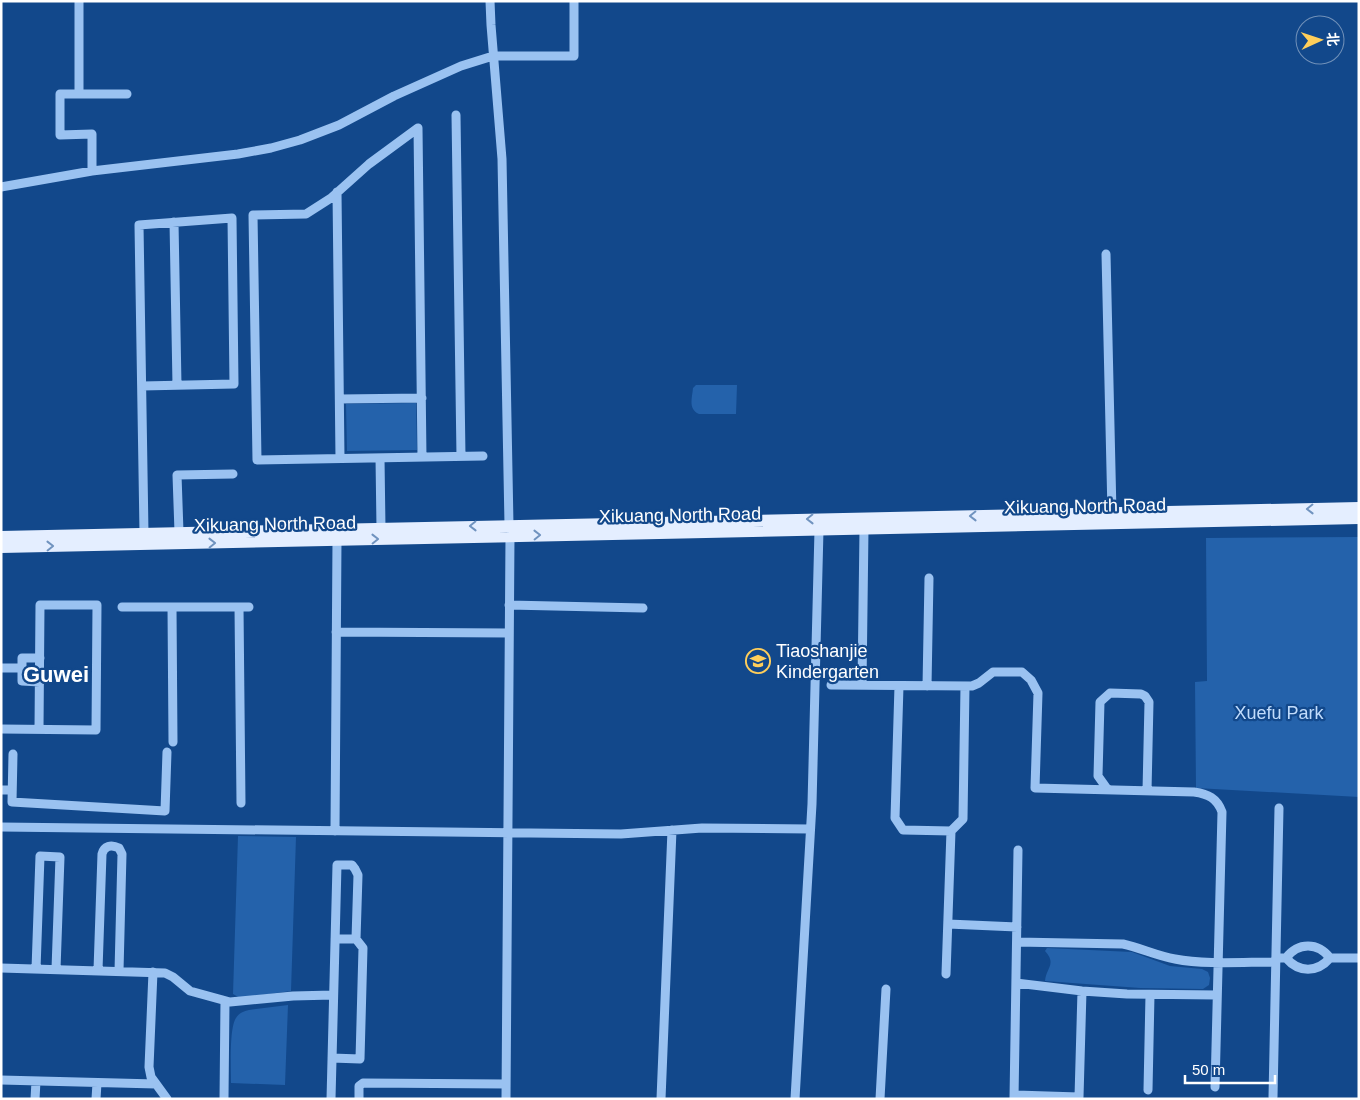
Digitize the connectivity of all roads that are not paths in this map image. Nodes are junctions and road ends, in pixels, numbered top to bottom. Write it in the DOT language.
graph roads {
  1 [pos="79,1"];
  2 [pos="490,1"];
  3 [pos="574,1"];
  4 [pos="493,56"];
  5 [pos="79,94"];
  6 [pos="127,94"];
  7 [pos="456,115"];
  8 [pos="92,171"];
  9 [pos="1,187"];
  10 [pos="337,192"];
  11 [pos="174,222"];
  12 [pos="1106,254"];
  13 [pos="177,385"];
  14 [pos="142,386"];
  15 [pos="422,398"];
  16 [pos="340,399"];
  17 [pos="461,456"];
  18 [pos="484,456"];
  19 [pos="422,457"];
  20 [pos="340,458"];
  21 [pos="380,458"];
  22 [pos="233,474"];
  23 [pos="1359,508"];
  24 [pos="1112,513"];
  25 [pos="1359,518"];
  26 [pos="381,528"];
  27 [pos="864,529"];
  28 [pos="819,530"];
  29 [pos="509,531"];
  30 [pos="179,532"];
  31 [pos="144,533"];
  32 [pos="1,537"];
  33 [pos="337,540"];
  34 [pos="1,547"];
  35 [pos="929,578"];
  36 [pos="509,605"];
  37 [pos="122,607"];
  38 [pos="172,607"];
  39 [pos="239,607"];
  40 [pos="250,607"];
  41 [pos="643,608"];
  42 [pos="336,632"];
  43 [pos="509,633"];
  44 [pos="40,658"];
  45 [pos="1,668"];
  46 [pos="22,668"];
  47 [pos="40,682"];
  48 [pos="831,684"];
  49 [pos="862,685"];
  50 [pos="899,686"];
  51 [pos="927,686"];
  52 [pos="965,686"];
  53 [pos="1,729"];
  54 [pos="39,729"];
  55 [pos="173,742"];
  56 [pos="168,752"];
  57 [pos="13,754"];
  58 [pos="1,790"];
  59 [pos="12,790"];
  60 [pos="1108,790"];
  61 [pos="1147,791"];
  62 [pos="241,803"];
  63 [pos="1279,808"];
  64 [pos="1,827"];
  65 [pos="810,829"];
  66 [pos="672,830"];
  67 [pos="335,831"];
  68 [pos="951,831"];
  69 [pos="508,833"];
  70 [pos="1018,850"];
  71 [pos="948,924"];
  72 [pos="1017,927"];
  73 [pos="335,939"];
  74 [pos="356,939"];
  75 [pos="1017,942"];
  76 [pos="1286,958"];
  77 [pos="1330,958"];
  78 [pos="1359,958"];
  79 [pos="1276,960"];
  80 [pos="1218,962"];
  81 [pos="1,968"];
  82 [pos="36,969"];
  83 [pos="56,969"];
  84 [pos="98,970"];
  85 [pos="119,971"];
  86 [pos="153,972"];
  87 [pos="946,974"];
  88 [pos="1016,983"];
  89 [pos="886,989"];
  90 [pos="1082,992"];
  91 [pos="333,995"];
  92 [pos="1150,995"];
  93 [pos="1217,995"];
  94 [pos="225,1001"];
  95 [pos="332,1058"];
  96 [pos="1,1080"];
  97 [pos="36,1081"];
  98 [pos="97,1083"];
  99 [pos="156,1084"];
  100 [pos="506,1084"];
  101 [pos="1215,1087"];
  102 [pos="1148,1090"];
  103 [pos="1014,1097"];
  104 [pos="1273,1097"];
  105 [pos="1066,1098"];
  106 [pos="35,1099"];
  107 [pos="96,1099"];
  108 [pos="167,1099"];
  109 [pos="224,1099"];
  110 [pos="331,1099"];
  111 [pos="359,1099"];
  112 [pos="506,1099"];
  113 [pos="661,1099"];
  114 [pos="796,1099"];
  115 [pos="880,1099"];
  1 -- 5 [label="street"];
  2 -- 4 [label="street"];
  3 -- 4 [label="street"];
  4 -- 8 [label="street"];
  4 -- 29 [label="street"];
  5 -- 6 [label="street"];
  5 -- 8 [label="street"];
  7 -- 17 [label="street"];
  8 -- 9 [label="street"];
  10 -- 15 [label="street"];
  10 -- 16 [label="street"];
  10 -- 20 [label="street"];
  11 -- 13 [label="street"];
  11 -- 13 [label="street"];
  11 -- 14 [label="street"];
  12 -- 24 [label="street"];
  13 -- 14 [label="street"];
  14 -- 31 [label="street"];
  15 -- 16 [label="street"];
  15 -- 19 [label="street"];
  16 -- 20 [label="street"];
  17 -- 18 [label="street"];
  17 -- 19 [label="street"];
  19 -- 21 [label="street"];
  20 -- 21 [label="street"];
  21 -- 26 [label="street"];
  22 -- 30 [label="street"];
  23 -- 24 [label="main road, Xikuang North Road, one-way"];
  24 -- 29 [label="main road, Xikuang North Road, one-way"];
  25 -- 27 [label="main road, Xikuang North Road"];
  29 -- 26 [label="main road, Xikuang North Road, one-way"];
  26 -- 30 [label="main road, Xikuang North Road"];
  27 -- 28 [label="main road, Xikuang North Road"];
  27 -- 49 [label="street"];
  29 -- 28 [label="main road, Xikuang North Road, one-way"];
  28 -- 65 [label="street"];
  33 -- 29 [label="main road, Xikuang North Road, one-way"];
  29 -- 36 [label="street"];
  30 -- 31 [label="main road, Xikuang North Road"];
  31 -- 32 [label="main road, Xikuang North Road"];
  34 -- 33 [label="main road, Xikuang North Road, one-way"];
  33 -- 42 [label="street"];
  35 -- 51 [label="street"];
  36 -- 41 [label="street"];
  36 -- 43 [label="street"];
  37 -- 38 [label="street"];
  38 -- 39 [label="street"];
  38 -- 55 [label="street"];
  39 -- 40 [label="street"];
  39 -- 62 [label="street"];
  42 -- 43 [label="street"];
  42 -- 67 [label="street"];
  43 -- 69 [label="street"];
  44 -- 46 [label="street"];
  44 -- 47 [label="street"];
  44 -- 54 [label="street"];
  45 -- 46 [label="street"];
  46 -- 47 [label="street"];
  47 -- 54 [label="street"];
  48 -- 49 [label="street"];
  49 -- 50 [label="street"];
  50 -- 51 [label="street"];
  50 -- 68 [label="street"];
  51 -- 52 [label="street"];
  52 -- 60 [label="street"];
  52 -- 68 [label="street"];
  53 -- 54 [label="street"];
  56 -- 59 [label="street"];
  57 -- 59 [label="street"];
  58 -- 59 [label="street"];
  60 -- 61 [label="street"];
  60 -- 61 [label="street"];
  61 -- 80 [label="street"];
  63 -- 79 [label="street"];
  64 -- 67 [label="street"];
  65 -- 66 [label="street"];
  65 -- 114 [label="street"];
  66 -- 69 [label="street"];
  66 -- 113 [label="street"];
  67 -- 69 [label="street"];
  68 -- 71 [label="street"];
  69 -- 100 [label="street"];
  70 -- 72 [label="street"];
  71 -- 72 [label="street"];
  71 -- 87 [label="street"];
  72 -- 75 [label="street"];
  73 -- 74 [label="street"];
  73 -- 74 [label="street"];
  73 -- 91 [label="street"];
  74 -- 95 [label="street"];
  75 -- 80 [label="street"];
  75 -- 88 [label="street"];
  76 -- 77 [label="street"];
  76 -- 77 [label="street"];
  76 -- 79 [label="street"];
  77 -- 78 [label="street"];
  79 -- 80 [label="street"];
  79 -- 104 [label="street"];
  80 -- 93 [label="street"];
  81 -- 82 [label="street"];
  82 -- 83 [label="street"];
  82 -- 83 [label="street"];
  83 -- 84 [label="street"];
  84 -- 85 [label="street"];
  84 -- 85 [label="street"];
  85 -- 86 [label="street"];
  86 -- 94 [label="street"];
  86 -- 99 [label="street"];
  88 -- 90 [label="street"];
  88 -- 103 [label="street"];
  89 -- 115 [label="street"];
  90 -- 92 [label="street"];
  90 -- 105 [label="street"];
  91 -- 94 [label="street"];
  91 -- 95 [label="street"];
  92 -- 93 [label="street"];
  92 -- 102 [label="street"];
  93 -- 101 [label="street"];
  94 -- 109 [label="street"];
  95 -- 110 [label="street"];
  96 -- 97 [label="street"];
  97 -- 98 [label="street"];
  97 -- 106 [label="street"];
  98 -- 99 [label="street"];
  98 -- 107 [label="street"];
  99 -- 108 [label="street"];
  100 -- 111 [label="street"];
  100 -- 112 [label="street"];
  103 -- 105 [label="street"];
}
